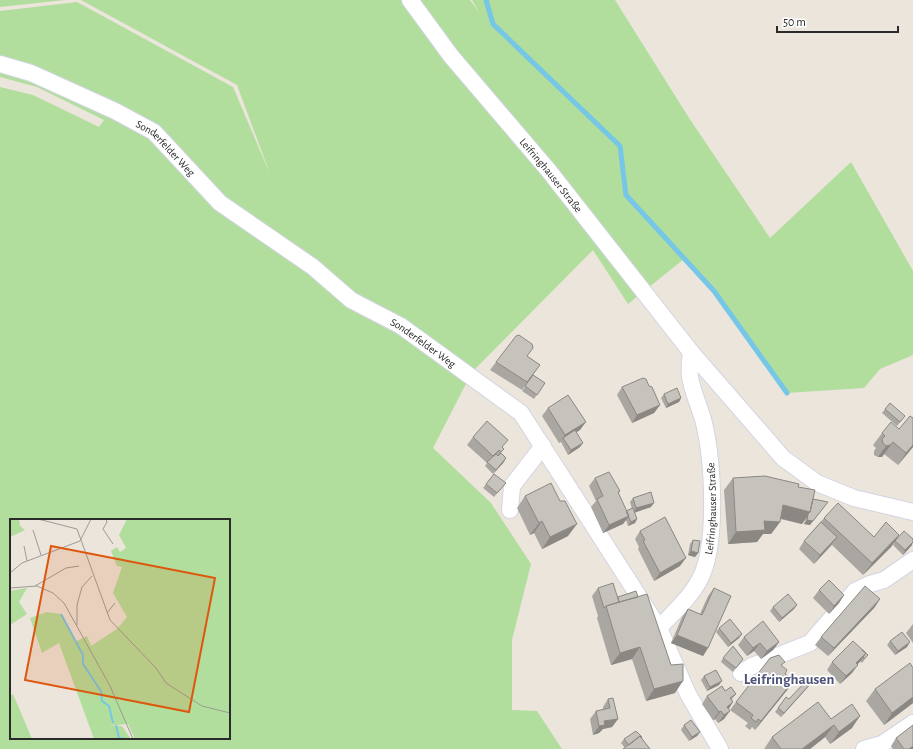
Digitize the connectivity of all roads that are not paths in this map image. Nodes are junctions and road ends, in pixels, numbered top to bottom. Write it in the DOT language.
graph roads {
  1 [pos="410,0"];
  2 [pos="0,64"];
  3 [pos="691,352"];
  4 [pos="543,446"];
  5 [pos="510,510"];
  6 [pos="913,512"];
  7 [pos="913,560"];
  8 [pos="659,628"];
  9 [pos="741,673"];
  10 [pos="913,723"];
  11 [pos="720,749"];
  12 [pos="864,749"];
  1 -- 3 [label="street, Leifringhauser Straße"];
  2 -- 4 [label="street, Sonderfelder Weg"];
  3 -- 6 [label="street, Leifringhauser Straße"];
  3 -- 8 [label="street, Leifringhauser Straße"];
  4 -- 5 [label="street"];
  4 -- 8 [label="street, Sonderfelder Weg"];
  7 -- 9 [label="street"];
  8 -- 11 [label="street, Sonderfelder Weg"];
  10 -- 12 [label="street"];
}
